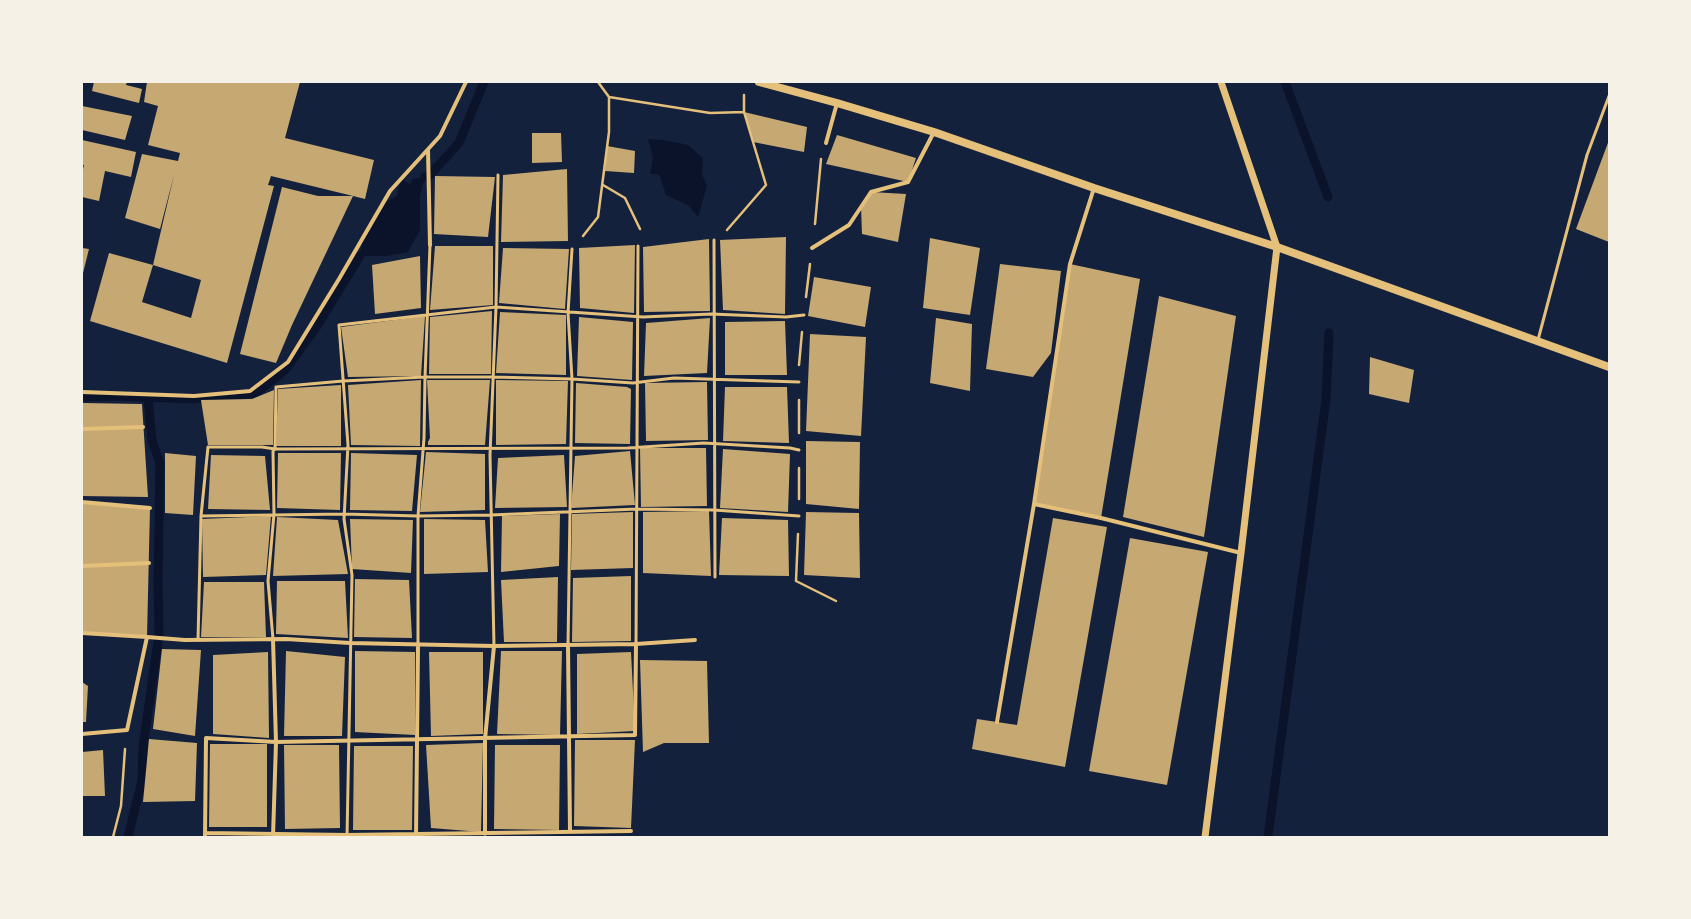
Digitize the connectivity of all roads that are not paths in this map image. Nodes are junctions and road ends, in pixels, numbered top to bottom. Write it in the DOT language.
graph roads {
  1 [pos="466,82"];
  2 [pos="759,82"];
  3 [pos="1221,82"];
  4 [pos="1609,96"];
  5 [pos="837,103"];
  6 [pos="934,132"];
  7 [pos="826,143"];
  8 [pos="428,150"];
  9 [pos="498,175"];
  10 [pos="1094,188"];
  11 [pos="714,240"];
  12 [pos="430,245"];
  13 [pos="638,246"];
  14 [pos="1277,247"];
  15 [pos="812,248"];
  16 [pos="572,249"];
  17 [pos="496,307"];
  18 [pos="568,313"];
  19 [pos="428,314"];
  20 [pos="715,314"];
  21 [pos="804,315"];
  22 [pos="638,316"];
  23 [pos="1538,342"];
  24 [pos="1609,367"];
  25 [pos="425,377"];
  26 [pos="493,377"];
  27 [pos="572,379"];
  28 [pos="715,379"];
  29 [pos="343,381"];
  30 [pos="799,382"];
  31 [pos="637,383"];
  32 [pos="82,392"];
  33 [pos="143,428"];
  34 [pos="82,429"];
  35 [pos="715,444"];
  36 [pos="348,448"];
  37 [pos="424,448"];
  38 [pos="637,448"];
  39 [pos="275,449"];
  40 [pos="490,449"];
  41 [pos="571,449"];
  42 [pos="799,450"];
  43 [pos="82,502"];
  44 [pos="1034,504"];
  45 [pos="150,508"];
  46 [pos="637,509"];
  47 [pos="714,510"];
  48 [pos="569,511"];
  49 [pos="274,514"];
  50 [pos="344,514"];
  51 [pos="491,515"];
  52 [pos="201,516"];
  53 [pos="418,516"];
  54 [pos="799,516"];
  55 [pos="1241,553"];
  56 [pos="149,563"];
  57 [pos="82,566"];
  58 [pos="716,576"];
  59 [pos="82,633"];
  60 [pos="147,637"];
  61 [pos="273,639"];
  62 [pos="198,640"];
  63 [pos="695,640"];
  64 [pos="350,643"];
  65 [pos="418,644"];
  66 [pos="636,644"];
  67 [pos="568,645"];
  68 [pos="494,646"];
  69 [pos="998,722"];
  70 [pos="82,734"];
  71 [pos="569,736"];
  72 [pos="485,739"];
  73 [pos="348,740"];
  74 [pos="417,740"];
  75 [pos="276,742"];
  76 [pos="570,831"];
  77 [pos="631,831"];
  78 [pos="485,834"];
  79 [pos="205,835"];
  80 [pos="416,835"];
  81 [pos="273,836"];
  82 [pos="347,836"];
  83 [pos="1205,837"];
  1 -- 8 [label="street"];
  2 -- 5 [label="main road"];
  3 -- 14 [label="street"];
  4 -- 23 [label="lane"];
  5 -- 6 [label="main road"];
  5 -- 7 [label="street"];
  6 -- 10 [label="main road"];
  6 -- 15 [label="street"];
  8 -- 12 [label="street"];
  8 -- 32 [label="street"];
  9 -- 17 [label="lane"];
  10 -- 14 [label="main road"];
  10 -- 44 [label="street"];
  11 -- 20 [label="lane"];
  12 -- 19 [label="lane"];
  13 -- 22 [label="lane"];
  14 -- 23 [label="main road"];
  14 -- 55 [label="street"];
  16 -- 18 [label="lane"];
  17 -- 18 [label="lane"];
  17 -- 19 [label="lane"];
  17 -- 26 [label="lane"];
  18 -- 22 [label="lane"];
  18 -- 27 [label="lane"];
  19 -- 25 [label="lane"];
  19 -- 29 [label="lane"];
  20 -- 21 [label="lane"];
  20 -- 22 [label="lane"];
  20 -- 28 [label="lane"];
  22 -- 31 [label="lane"];
  23 -- 24 [label="main road"];
  25 -- 26 [label="lane"];
  25 -- 29 [label="lane"];
  25 -- 37 [label="lane"];
  26 -- 27 [label="lane"];
  26 -- 40 [label="lane"];
  27 -- 31 [label="lane"];
  27 -- 41 [label="lane"];
  28 -- 30 [label="lane"];
  28 -- 31 [label="lane"];
  28 -- 35 [label="lane"];
  29 -- 36 [label="lane"];
  29 -- 39 [label="lane"];
  31 -- 38 [label="lane"];
  33 -- 34 [label="street"];
  35 -- 38 [label="lane"];
  35 -- 42 [label="lane"];
  35 -- 47 [label="lane"];
  36 -- 37 [label="lane"];
  36 -- 39 [label="lane"];
  36 -- 50 [label="lane"];
  37 -- 40 [label="lane"];
  37 -- 53 [label="lane"];
  38 -- 41 [label="lane"];
  38 -- 46 [label="lane"];
  39 -- 49 [label="lane"];
  39 -- 52 [label="lane"];
  40 -- 41 [label="lane"];
  40 -- 51 [label="lane"];
  41 -- 48 [label="lane"];
  43 -- 45 [label="street"];
  44 -- 55 [label="street"];
  44 -- 69 [label="street"];
  46 -- 47 [label="lane"];
  46 -- 48 [label="lane"];
  46 -- 66 [label="lane"];
  47 -- 54 [label="lane"];
  47 -- 58 [label="lane"];
  48 -- 51 [label="lane"];
  48 -- 67 [label="lane"];
  49 -- 50 [label="lane"];
  49 -- 52 [label="lane"];
  49 -- 61 [label="lane"];
  50 -- 53 [label="lane"];
  50 -- 64 [label="lane"];
  51 -- 53 [label="lane"];
  51 -- 68 [label="lane"];
  52 -- 62 [label="lane"];
  53 -- 65 [label="lane"];
  55 -- 83 [label="street"];
  56 -- 57 [label="street"];
  59 -- 60 [label="street"];
  60 -- 62 [label="street"];
  60 -- 70 [label="street"];
  61 -- 62 [label="street"];
  61 -- 64 [label="street"];
  61 -- 75 [label="street"];
  63 -- 66 [label="street"];
  64 -- 65 [label="street"];
  64 -- 73 [label="lane"];
  65 -- 68 [label="street"];
  65 -- 74 [label="street"];
  66 -- 67 [label="street"];
  66 -- 71 [label="street"];
  67 -- 68 [label="street"];
  67 -- 71 [label="street"];
  68 -- 72 [label="street"];
  71 -- 72 [label="street"];
  71 -- 76 [label="street"];
  72 -- 74 [label="street"];
  72 -- 78 [label="street"];
  73 -- 74 [label="street"];
  73 -- 75 [label="street"];
  73 -- 82 [label="lane"];
  74 -- 80 [label="street"];
  75 -- 79 [label="street"];
  75 -- 81 [label="street"];
  76 -- 77 [label="street"];
  76 -- 78 [label="street"];
  78 -- 80 [label="street"];
  79 -- 81 [label="street"];
  80 -- 82 [label="street"];
  81 -- 82 [label="street"];
}
